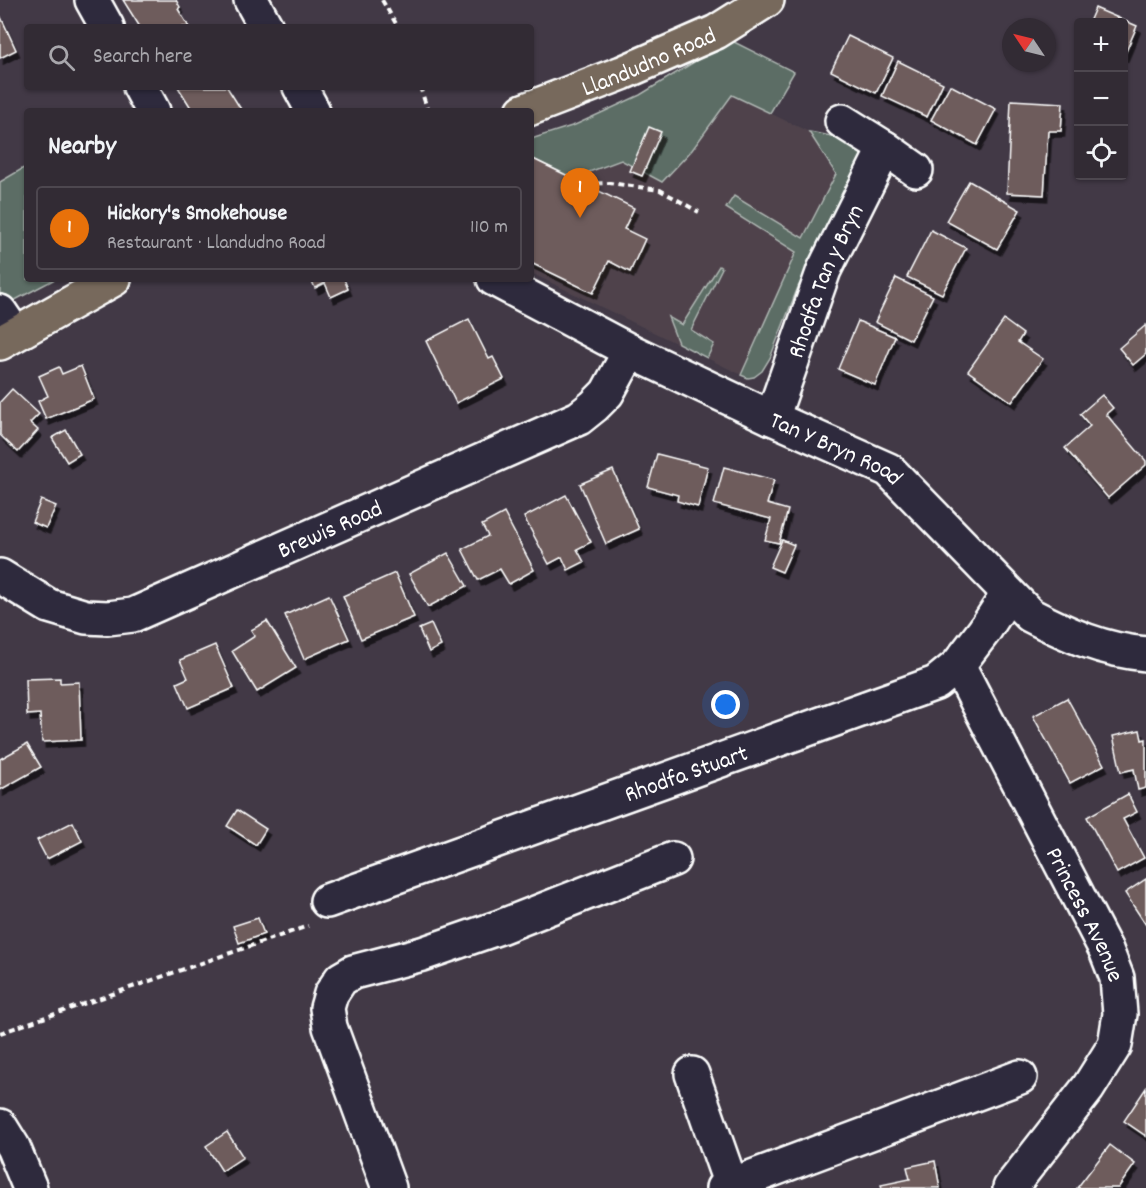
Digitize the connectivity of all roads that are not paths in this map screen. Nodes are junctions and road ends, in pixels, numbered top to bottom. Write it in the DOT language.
graph roads {
  1 [pos="92,0"];
  2 [pos="251,0"];
  3 [pos="767,0"];
  4 [pos="105,24"];
  5 [pos="264,24"];
  6 [pos="142,90"];
  7 [pos="302,90"];
  8 [pos="151,108"];
  9 [pos="311,108"];
  10 [pos="531,108"];
  11 [pos="842,121"];
  12 [pos="885,148"];
  13 [pos="916,170"];
  14 [pos="108,282"];
  15 [pos="500,282"];
  16 [pos="5,330"];
  17 [pos="630,351"];
  18 [pos="772,418"];
  19 [pos="0,576"];
  20 [pos="1008,594"];
  21 [pos="1146,654"];
  22 [pos="958,665"];
  23 [pos="673,859"];
  24 [pos="327,901"];
  25 [pos="692,1074"];
  26 [pos="1020,1077"];
  27 [pos="0,1126"];
  28 [pos="727,1187"];
  29 [pos="30,1188"];
  30 [pos="389,1188"];
  31 [pos="1010,1188"];
  1 -- 4 [label="street"];
  2 -- 5 [label="street"];
  3 -- 10 [label="main road, Llandudno Road"];
  6 -- 8 [label="street"];
  7 -- 9 [label="street"];
  11 -- 12 [label="street"];
  12 -- 13 [label="street"];
  12 -- 18 [label="street, Rhodfa Tan y Bryn"];
  14 -- 16 [label="main road"];
  15 -- 17 [label="street, Tan Y Bryn Road"];
  17 -- 18 [label="street, Tan Y Bryn Road"];
  17 -- 19 [label="street, Brewis Road"];
  18 -- 20 [label="street, Tan Y Bryn Road"];
  20 -- 21 [label="street, Tan Y Bryn Road"];
  20 -- 22 [label="street, Rhodfa Stuart"];
  22 -- 24 [label="street, Rhodfa Stuart"];
  22 -- 31 [label="street, Princess Avenue"];
  23 -- 30 [label="street"];
  25 -- 28 [label="street"];
  26 -- 28 [label="street"];
  27 -- 29 [label="street"];
}
